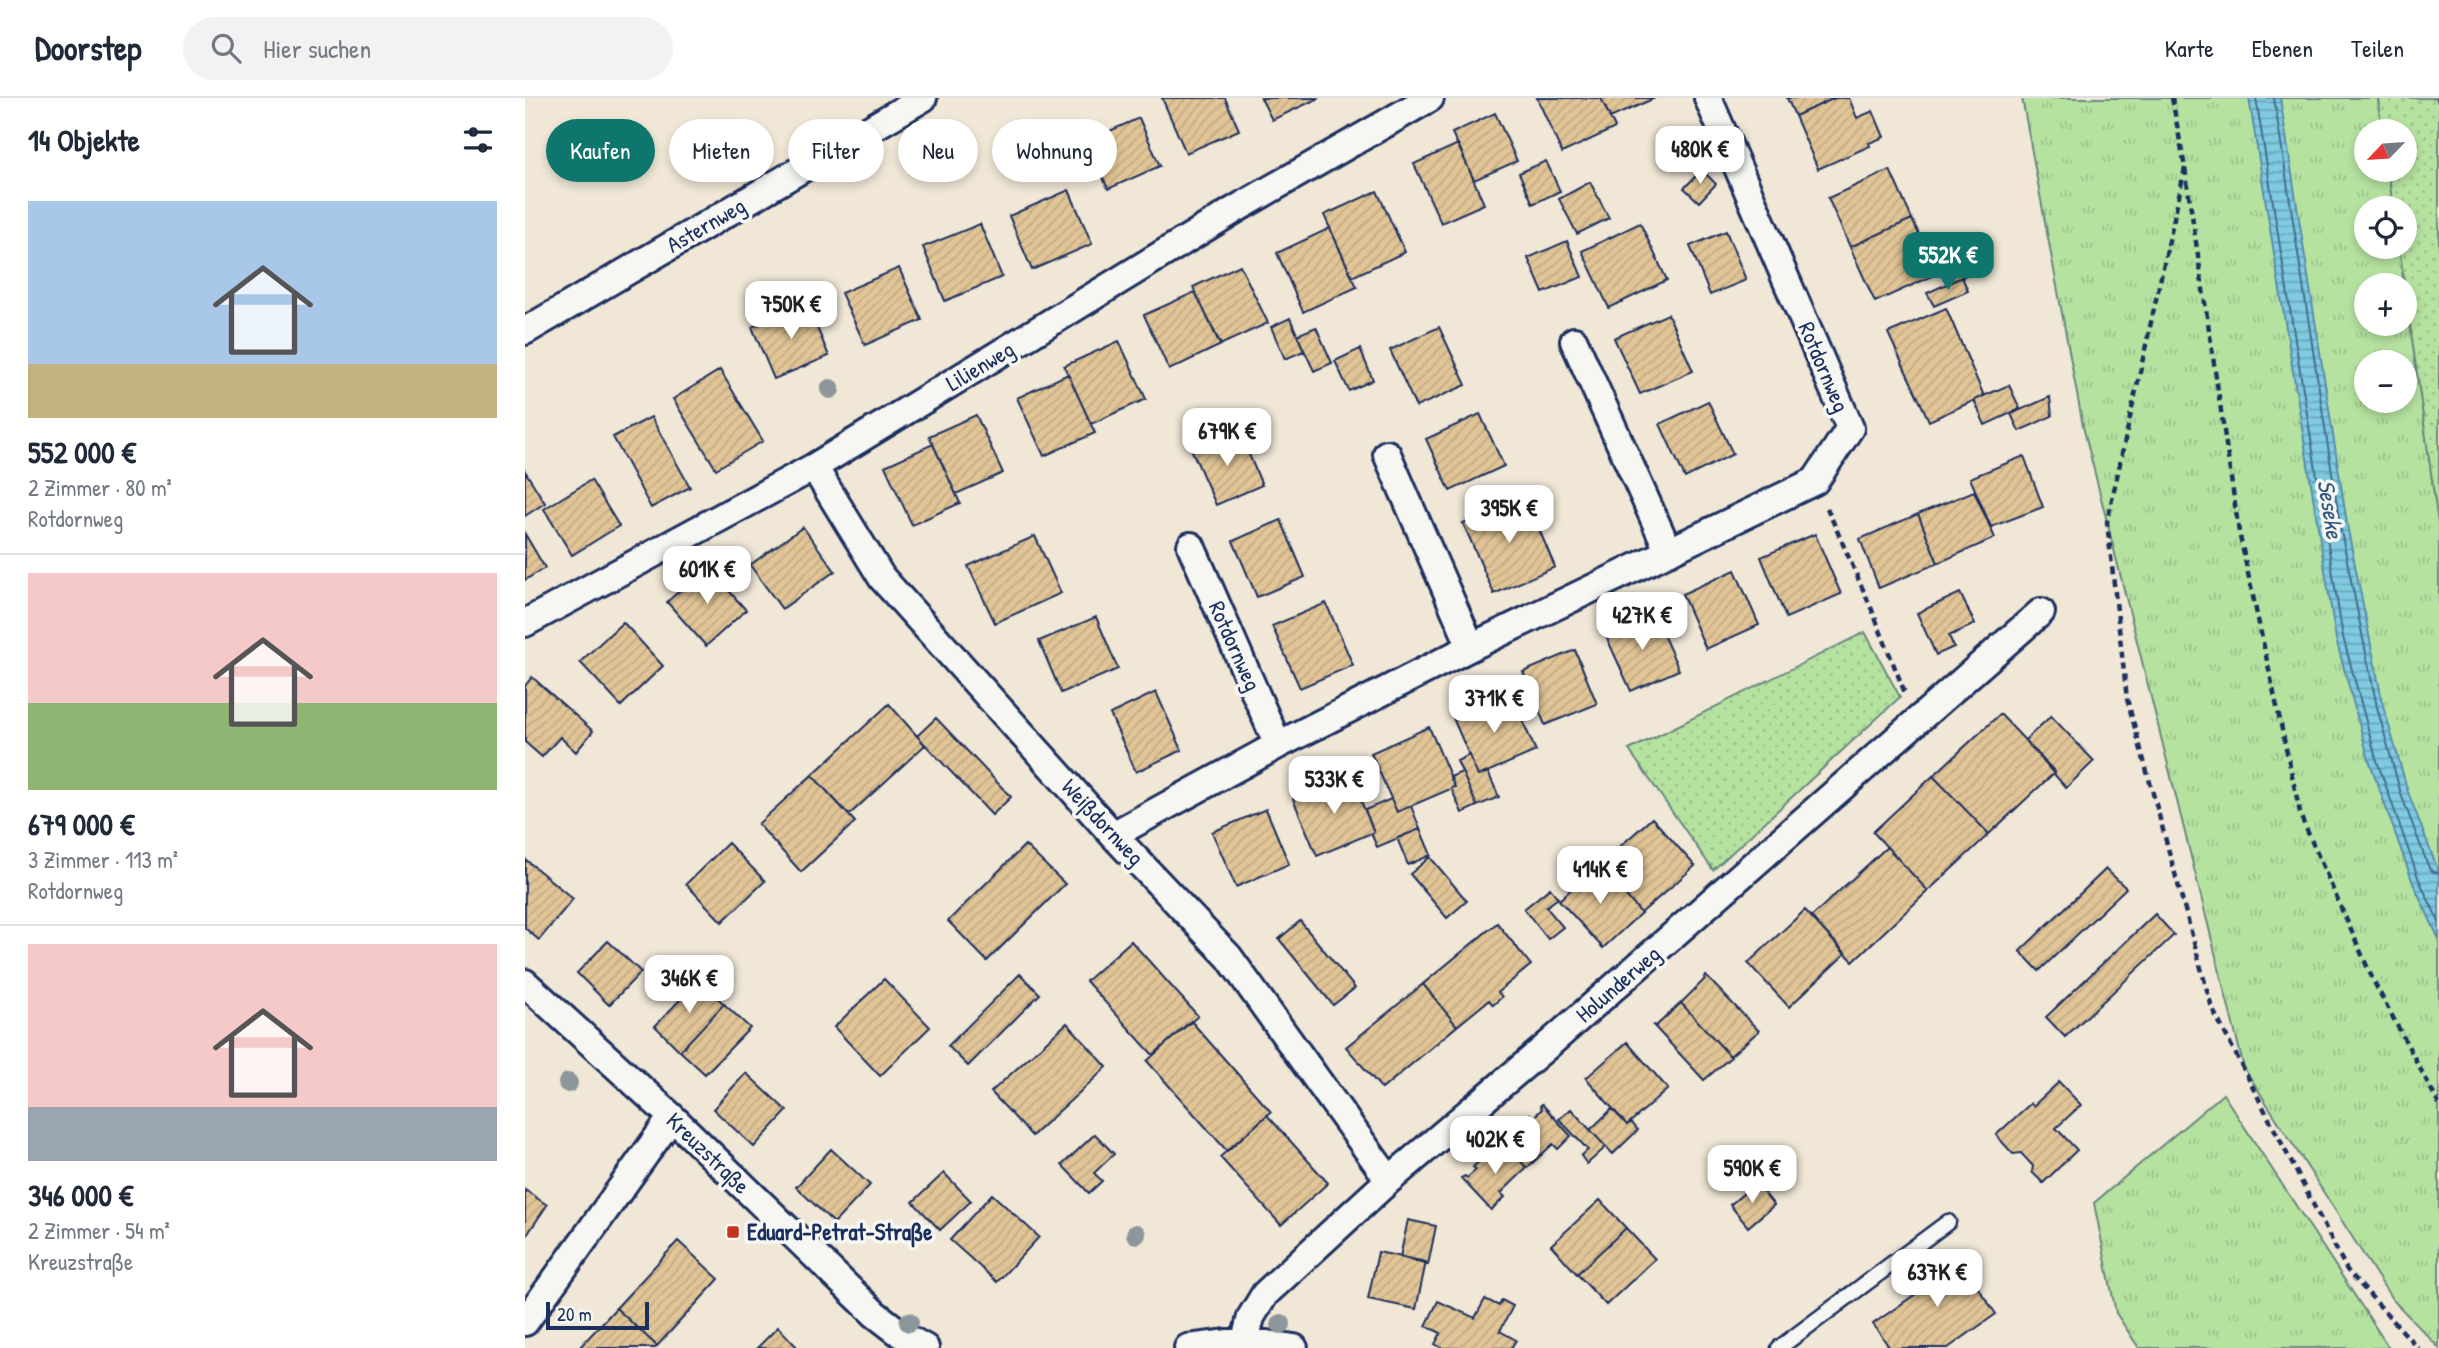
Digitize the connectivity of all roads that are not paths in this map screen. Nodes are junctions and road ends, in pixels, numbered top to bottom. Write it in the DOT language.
graph roads {
  1 [pos="923,98"];
  2 [pos="1430,98"];
  3 [pos="1708,98"];
  4 [pos="525,331"];
  5 [pos="1574,341"];
  6 [pos="1387,454"];
  7 [pos="814,467"];
  8 [pos="1191,546"];
  9 [pos="1669,552"];
  10 [pos="2042,612"];
  11 [pos="525,623"];
  12 [pos="1471,647"];
  13 [pos="1279,745"];
  14 [pos="1113,835"];
  15 [pos="525,983"];
  16 [pos="672,1117"];
  17 [pos="1389,1180"];
  18 [pos="1948,1222"];
  19 [pos="525,1322"];
  20 [pos="1245,1341"];
  21 [pos="925,1348"];
  22 [pos="1188,1348"];
  23 [pos="1294,1348"];
  24 [pos="1779,1348"];
  1 -- 4 [label="street, Asternweg"];
  2 -- 7 [label="street, Lilienweg"];
  3 -- 9 [label="street, Rotdornweg"];
  5 -- 9 [label="street"];
  6 -- 12 [label="street"];
  7 -- 11 [label="street, Lilienweg"];
  7 -- 14 [label="street, Weißdornweg"];
  8 -- 13 [label="street, Rotdornweg"];
  9 -- 12 [label="street"];
  10 -- 17 [label="street, Holunderweg"];
  12 -- 13 [label="street"];
  13 -- 14 [label="street"];
  14 -- 17 [label="street, Weißdornweg"];
  15 -- 16 [label="street, Kreuzstraße"];
  16 -- 19 [label="street"];
  16 -- 21 [label="street, Kreuzstraße"];
  17 -- 20 [label="street, Holunderweg"];
  18 -- 24 [label="lane"];
  20 -- 22 [label="street"];
  20 -- 23 [label="street"];
}
